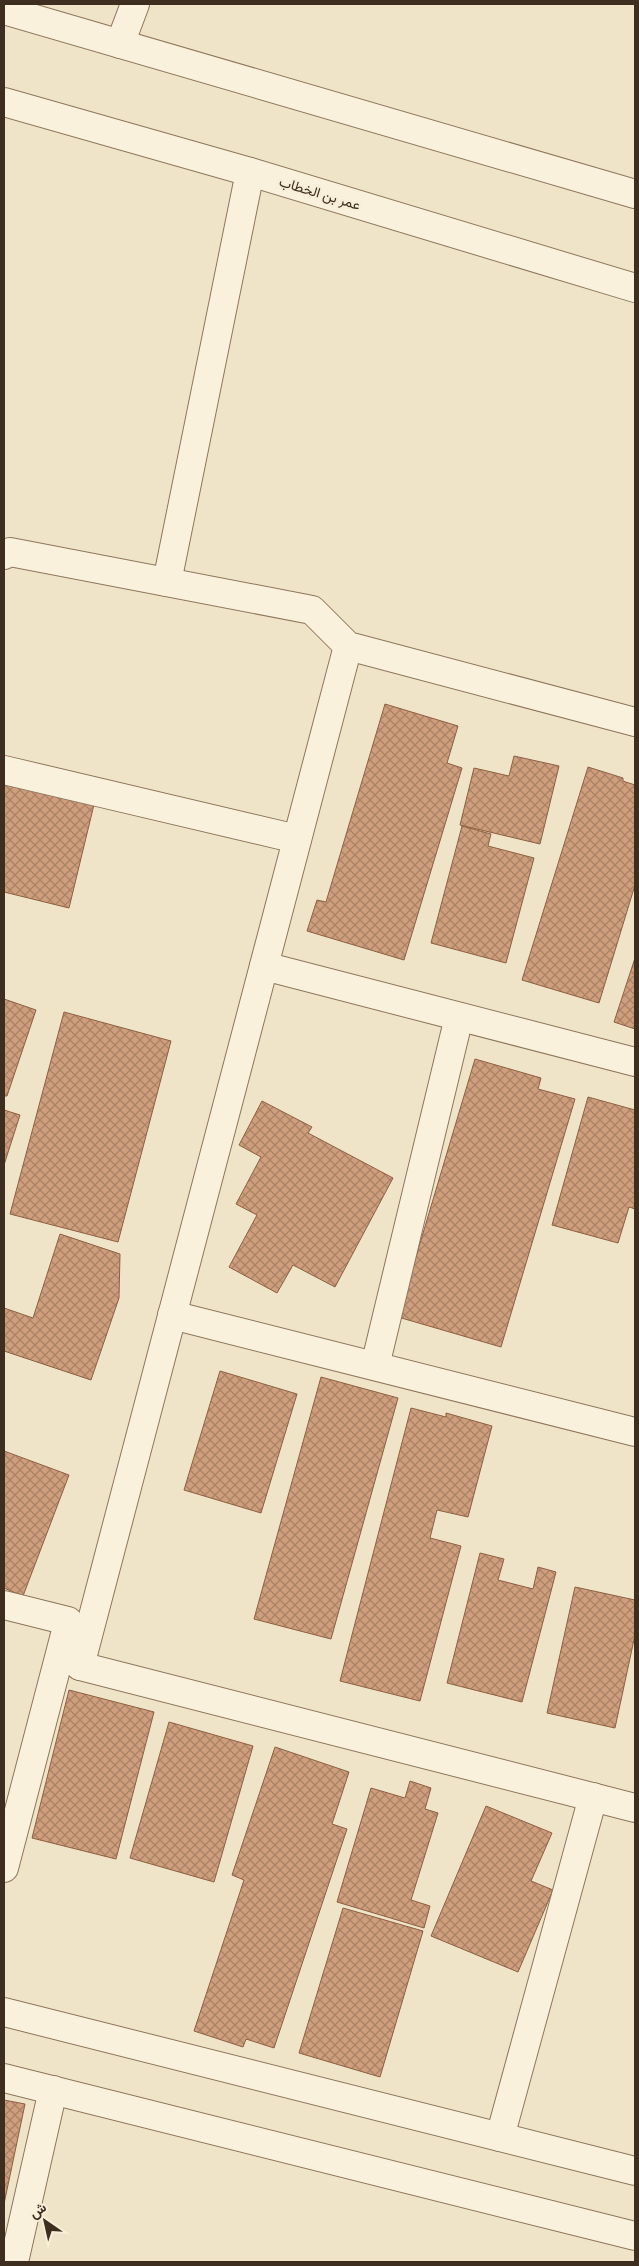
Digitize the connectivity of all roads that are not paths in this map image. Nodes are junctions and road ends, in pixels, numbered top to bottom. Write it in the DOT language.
graph roads {
  1 [pos="135,4"];
  2 [pos="4,10"];
  3 [pos="120,44"];
  4 [pos="4,102"];
  5 [pos="250,172"];
  6 [pos="635,194"];
  7 [pos="635,288"];
  8 [pos="4,555"];
  9 [pos="167,582"];
  10 [pos="348,646"];
  11 [pos="635,722"];
  12 [pos="4,770"];
  13 [pos="297,839"];
  14 [pos="264,966"];
  15 [pos="459,1016"];
  16 [pos="635,1062"];
  17 [pos="172,1315"];
  18 [pos="375,1366"];
  19 [pos="635,1432"];
  20 [pos="4,1605"];
  21 [pos="68,1621"];
  22 [pos="80,1666"];
  23 [pos="593,1797"];
  24 [pos="635,1808"];
  25 [pos="4,1868"];
  26 [pos="4,2012"];
  27 [pos="4,2078"];
  28 [pos="53,2090"];
  29 [pos="500,2137"];
  30 [pos="635,2171"];
  31 [pos="635,2236"];
  32 [pos="14,2262"];
  1 -- 3 [label="street"];
  2 -- 3 [label="street"];
  3 -- 6 [label="street"];
  4 -- 5 [label="street, عمر بن الخطاب"];
  5 -- 7 [label="street, عمر بن الخطاب"];
  5 -- 9 [label="street"];
  8 -- 9 [label="street"];
  9 -- 10 [label="street"];
  10 -- 11 [label="street"];
  10 -- 13 [label="street"];
  12 -- 13 [label="street"];
  13 -- 14 [label="street"];
  14 -- 15 [label="street"];
  14 -- 17 [label="street"];
  15 -- 16 [label="street"];
  15 -- 18 [label="street"];
  17 -- 18 [label="street"];
  17 -- 22 [label="street"];
  18 -- 19 [label="street"];
  20 -- 21 [label="street"];
  21 -- 22 [label="street"];
  21 -- 25 [label="street"];
  22 -- 23 [label="street"];
  23 -- 24 [label="street"];
  23 -- 29 [label="street"];
  26 -- 29 [label="street"];
  27 -- 28 [label="street"];
  28 -- 31 [label="street"];
  28 -- 32 [label="street"];
  29 -- 30 [label="street"];
}
